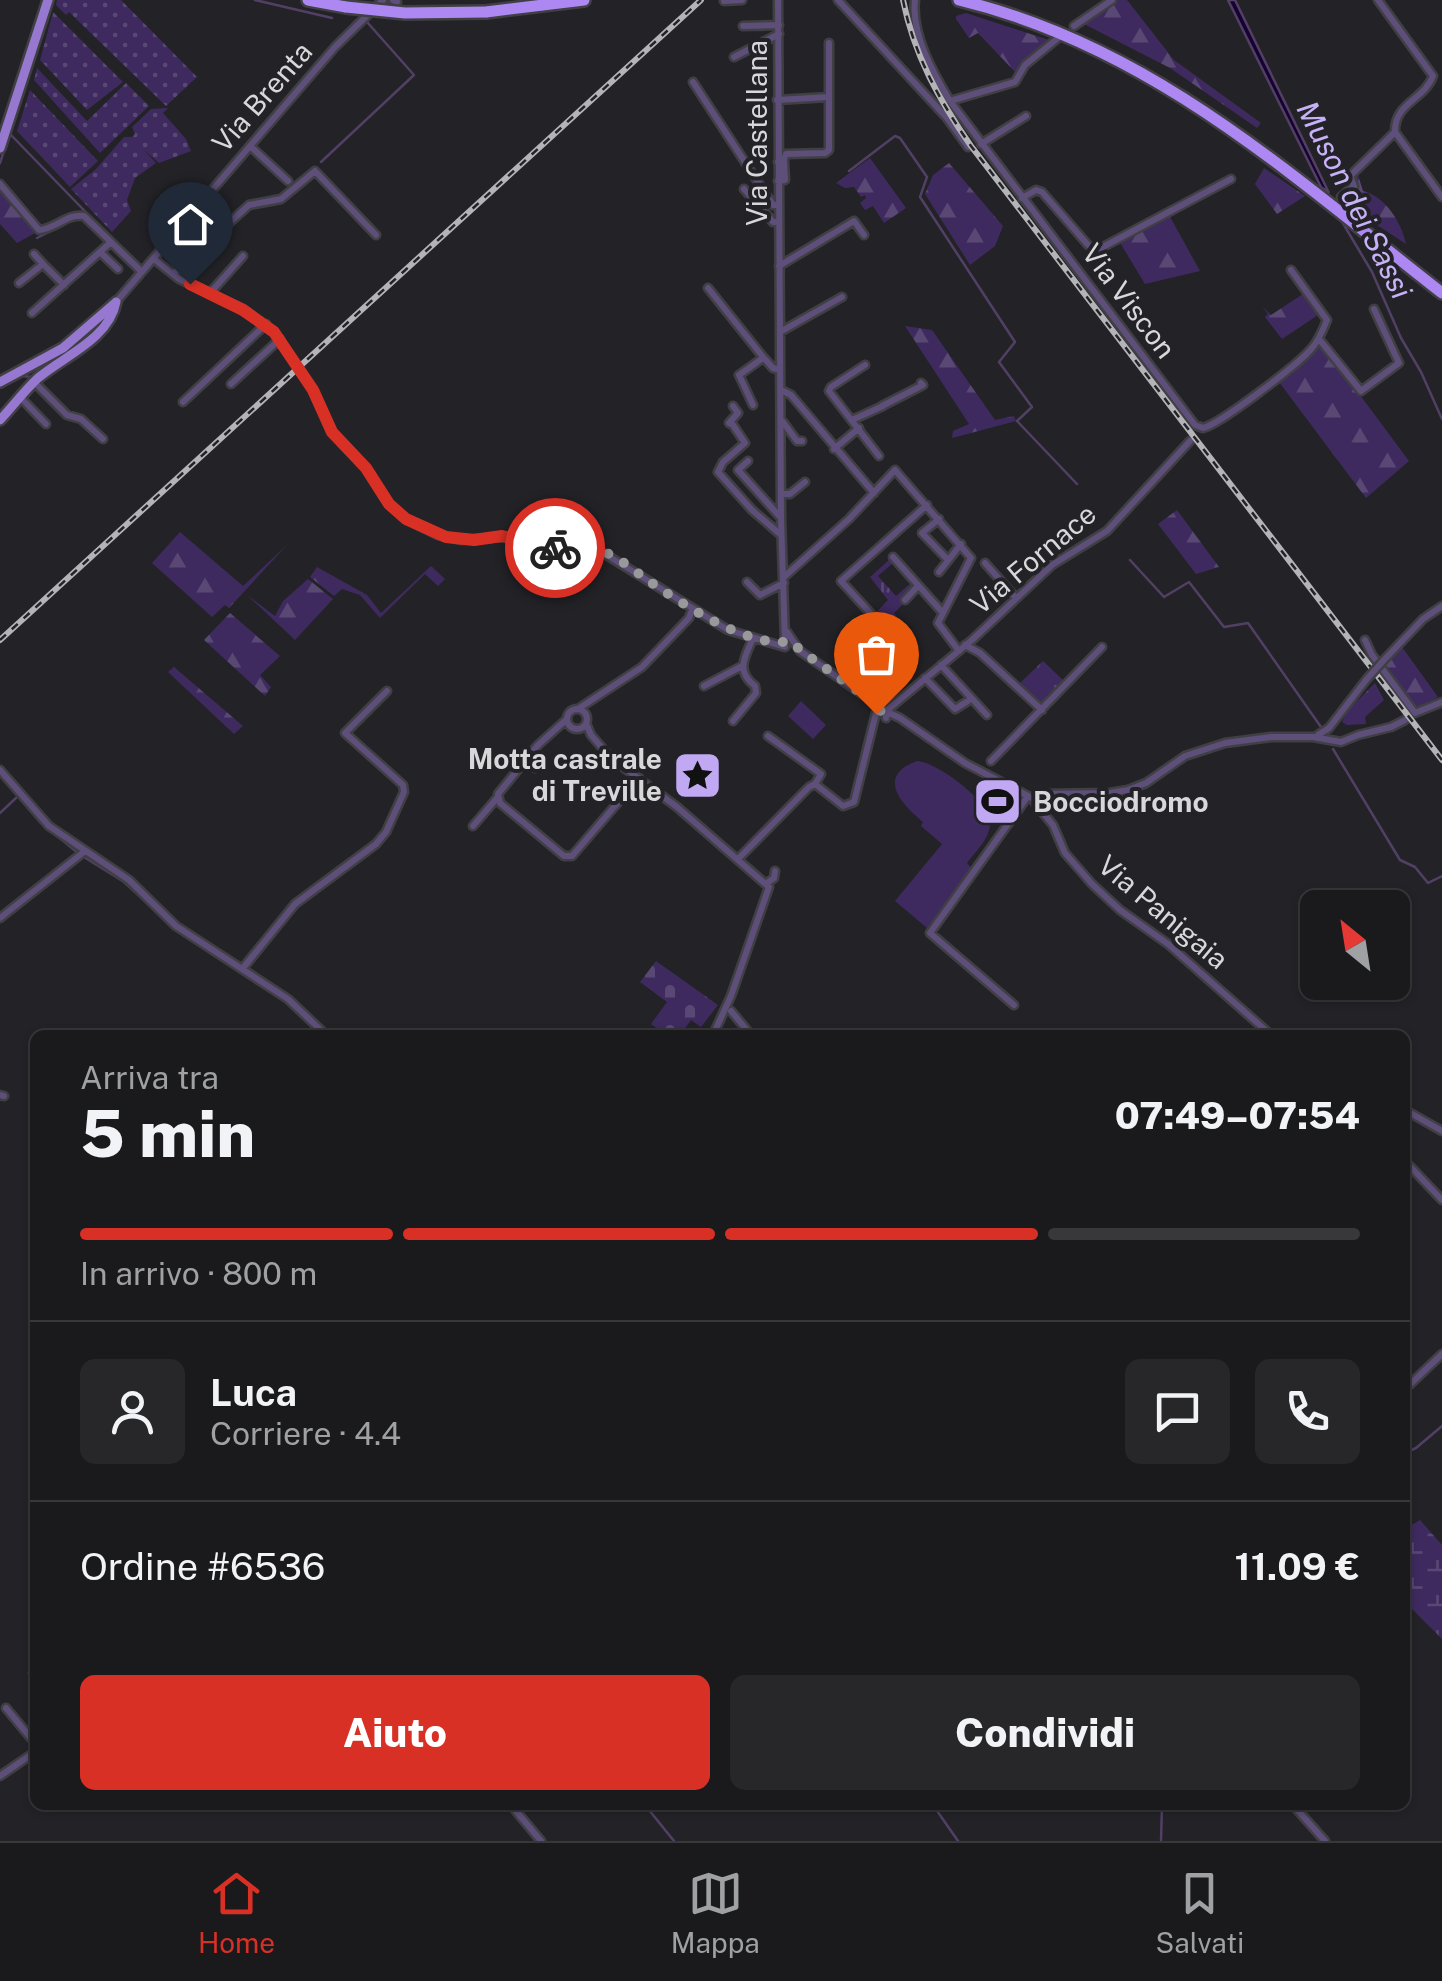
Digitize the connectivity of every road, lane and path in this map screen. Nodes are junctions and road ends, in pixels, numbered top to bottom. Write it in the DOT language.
graph roads {
  1 [pos="48,0"];
  2 [pos="308,0"];
  3 [pos="383,0"];
  4 [pos="546,0"];
  5 [pos="584,0"];
  6 [pos="724,0"];
  7 [pos="742,0"];
  8 [pos="778,0"];
  9 [pos="839,0"];
  10 [pos="915,0"];
  11 [pos="959,0"];
  12 [pos="982,0"];
  13 [pos="1112,0"];
  14 [pos="1378,0"];
  15 [pos="345,3"];
  16 [pos="488,9"];
  17 [pos="743,26"];
  18 [pos="1074,26"];
  19 [pos="779,29"];
  20 [pos="1058,38"];
  21 [pos="829,42"];
  22 [pos="734,57"];
  23 [pos="693,82"];
  24 [pos="829,96"];
  25 [pos="777,100"];
  26 [pos="950,101"];
  27 [pos="1026,116"];
  28 [pos="1395,132"];
  29 [pos="981,144"];
  30 [pos="250,146"];
  31 [pos="968,147"];
  32 [pos="0,148"];
  33 [pos="781,161"];
  34 [pos="1231,179"];
  35 [pos="288,181"];
  36 [pos="0,184"];
  37 [pos="744,189"];
  38 [pos="1342,197"];
  39 [pos="1442,197"];
  40 [pos="1022,198"];
  41 [pos="778,205"];
  42 [pos="779,222"];
  43 [pos="376,235"];
  44 [pos="864,235"];
  45 [pos="111,242"];
  46 [pos="100,252"];
  47 [pos="34,254"];
  48 [pos="243,256"];
  49 [pos="154,259"];
  50 [pos="43,264"];
  51 [pos="779,266"];
  52 [pos="118,269"];
  53 [pos="1291,270"];
  54 [pos="142,272"];
  55 [pos="173,274"];
  56 [pos="19,282"];
  57 [pos="64,284"];
  58 [pos="708,288"];
  59 [pos="1442,289"];
  60 [pos="210,292"];
  61 [pos="842,297"];
  62 [pos="116,302"];
  63 [pos="1374,309"];
  64 [pos="32,312"];
  65 [pos="266,324"];
  66 [pos="780,332"];
  67 [pos="280,339"];
  68 [pos="1319,339"];
  69 [pos="764,357"];
  70 [pos="865,365"];
  71 [pos="780,370"];
  72 [pos="0,382"];
  73 [pos="34,382"];
  74 [pos="921,383"];
  75 [pos="231,384"];
  76 [pos="781,390"];
  77 [pos="20,397"];
  78 [pos="793,399"];
  79 [pos="781,400"];
  80 [pos="183,402"];
  81 [pos="753,405"];
  82 [pos="733,406"];
  83 [pos="0,420"];
  84 [pos="852,420"];
  85 [pos="781,421"];
  86 [pos="46,424"];
  87 [pos="858,428"];
  88 [pos="103,438"];
  89 [pos="1190,440"];
  90 [pos="802,441"];
  91 [pos="834,449"];
  92 [pos="879,456"];
  93 [pos="748,461"];
  94 [pos="804,482"];
  95 [pos="874,493"];
  96 [pos="782,494"];
  97 [pos="927,505"];
  98 [pos="781,518"];
  99 [pos="939,518"];
  100 [pos="782,536"];
  101 [pos="961,544"];
  102 [pos="893,558"];
  103 [pos="948,560"];
  104 [pos="985,563"];
  105 [pos="939,572"];
  106 [pos="784,580"];
  107 [pos="747,582"];
  108 [pos="918,586"];
  109 [pos="1016,598"];
  110 [pos="906,600"];
  111 [pos="1442,606"];
  112 [pos="688,612"];
  113 [pos="944,612"];
  114 [pos="704,616"];
  115 [pos="873,616"];
  116 [pos="751,638"];
  117 [pos="1365,640"];
  118 [pos="787,644"];
  119 [pos="965,646"];
  120 [pos="1102,647"];
  121 [pos="941,665"];
  122 [pos="742,666"];
  123 [pos="925,678"];
  124 [pos="704,686"];
  125 [pos="387,690"];
  126 [pos="968,700"];
  127 [pos="594,701"];
  128 [pos="1442,702"];
  129 [pos="578,709"];
  130 [pos="1042,710"];
  131 [pos="882,714"];
  132 [pos="987,715"];
  133 [pos="586,718"];
  134 [pos="1404,720"];
  135 [pos="733,721"];
  136 [pos="572,725"];
  137 [pos="1328,733"];
  138 [pos="591,735"];
  139 [pos="768,736"];
  140 [pos="525,761"];
  141 [pos="991,761"];
  142 [pos="534,768"];
  143 [pos="0,770"];
  144 [pos="639,778"];
  145 [pos="816,784"];
  146 [pos="497,798"];
  147 [pos="1036,798"];
  148 [pos="473,826"];
  149 [pos="85,851"];
  150 [pos="738,859"];
  151 [pos="776,871"];
  152 [pos="768,885"];
  153 [pos="0,918"];
  154 [pos="243,968"];
  155 [pos="1014,1005"];
  156 [pos="727,1014"];
  157 [pos="321,1030"];
  158 [pos="716,1030"];
  159 [pos="747,1030"];
  160 [pos="1265,1030"];
  161 [pos="1410,1113"];
  162 [pos="1442,1130"];
  163 [pos="1410,1167"];
  164 [pos="1442,1200"];
  165 [pos="1442,1354"];
  166 [pos="1410,1385"];
  167 [pos="6,1708"];
  168 [pos="30,1737"];
  169 [pos="30,1755"];
  170 [pos="0,1776"];
  171 [pos="515,1810"];
  172 [pos="1298,1810"];
  173 [pos="542,1841"];
  174 [pos="1325,1841"];
  1 -- 32 [label="main road"];
  2 -- 15 [label="highway"];
  3 -- 30 [label="street, Via Brenta"];
  4 -- 16 [label="highway"];
  5 -- 16 [label="highway"];
  6 -- 7 [label="street"];
  8 -- 19 [label="street, Via Castellana"];
  9 -- 31 [label="street"];
  10 -- 26 [label="street, Via Viscon"];
  11 -- 59 [label="highway"];
  12 -- 59 [label="highway"];
  13 -- 18 [label="street"];
  14 -- 28 [label="street"];
  15 -- 16 [label="highway, bridge"];
  17 -- 19 [label="street"];
  19 -- 22 [label="street"];
  19 -- 25 [label="street, Via Castellana"];
  20 -- 26 [label="street"];
  21 -- 24 [label="street"];
  23 -- 41 [label="street"];
  24 -- 25 [label="street"];
  24 -- 33 [label="street"];
  25 -- 33 [label="street, Via Castellana"];
  26 -- 29 [label="street, Via Viscon"];
  27 -- 29 [label="street"];
  28 -- 38 [label="street"];
  28 -- 39 [label="street"];
  29 -- 40 [label="street, Via Viscon"];
  30 -- 35 [label="street"];
  30 -- 49 [label="street, Via Brenta"];
  33 -- 41 [label="street, Via Castellana"];
  34 -- 40 [label="street, Via Viscon"];
  36 -- 45 [label="street"];
  37 -- 42 [label="street"];
  40 -- 68 [label="street, Via Viscon"];
  41 -- 42 [label="street, Via Castellana"];
  42 -- 51 [label="street, Via Castellana"];
  43 -- 55 [label="street"];
  44 -- 51 [label="street, Via Castellana"];
  45 -- 46 [label="street"];
  45 -- 54 [label="street"];
  46 -- 52 [label="street"];
  46 -- 57 [label="street"];
  47 -- 50 [label="street"];
  48 -- 60 [label="street"];
  49 -- 54 [label="street, Via Brenta"];
  49 -- 55 [label="street"];
  50 -- 56 [label="street"];
  50 -- 57 [label="street"];
  51 -- 66 [label="street, Via Castellana"];
  53 -- 68 [label="street"];
  54 -- 62 [label="street, Via Brenta"];
  55 -- 60 [label="street"];
  57 -- 64 [label="street"];
  58 -- 69 [label="street"];
  60 -- 65 [label="street"];
  61 -- 66 [label="street"];
  62 -- 72 [label="main road, Via Brenta"];
  62 -- 73 [label="main road"];
  63 -- 68 [label="street"];
  65 -- 67 [label="street"];
  65 -- 80 [label="street"];
  66 -- 71 [label="street, Via Castellana"];
  67 -- 75 [label="street"];
  67 -- 112 [label="street"];
  69 -- 71 [label="street"];
  69 -- 81 [label="street"];
  70 -- 84 [label="street"];
  71 -- 76 [label="street, Via Castellana"];
  73 -- 77 [label="main road"];
  73 -- 88 [label="street"];
  74 -- 84 [label="street"];
  76 -- 78 [label="street"];
  76 -- 79 [label="street, Via Castellana"];
  77 -- 83 [label="main road"];
  77 -- 86 [label="street"];
  78 -- 79 [label="street"];
  78 -- 91 [label="street"];
  79 -- 85 [label="street, Via Castellana"];
  82 -- 100 [label="street"];
  84 -- 87 [label="street"];
  85 -- 90 [label="street"];
  85 -- 96 [label="street, Via Castellana"];
  87 -- 91 [label="street"];
  87 -- 92 [label="street"];
  89 -- 109 [label="street, Via Fornace"];
  91 -- 95 [label="street"];
  93 -- 98 [label="street"];
  94 -- 96 [label="street"];
  95 -- 97 [label="street"];
  95 -- 106 [label="street"];
  96 -- 98 [label="street, Via Castellana"];
  97 -- 99 [label="street"];
  97 -- 115 [label="street"];
  98 -- 100 [label="street, Via Castellana"];
  99 -- 101 [label="street"];
  99 -- 103 [label="street"];
  100 -- 106 [label="street, Via Castellana"];
  101 -- 103 [label="street"];
  101 -- 113 [label="street"];
  102 -- 108 [label="street"];
  103 -- 105 [label="street"];
  104 -- 109 [label="street"];
  106 -- 107 [label="street"];
  106 -- 118 [label="street, Via Castellana"];
  108 -- 110 [label="street"];
  108 -- 113 [label="street"];
  109 -- 119 [label="street, Via Fornace"];
  111 -- 137 [label="street, bridge"];
  112 -- 114 [label="street"];
  112 -- 114 [label="street"];
  112 -- 127 [label="street"];
  113 -- 119 [label="street"];
  114 -- 116 [label="street"];
  116 -- 118 [label="street"];
  116 -- 122 [label="street"];
  117 -- 128 [label="street"];
  118 -- 131 [label="street"];
  119 -- 121 [label="street, Via Fornace"];
  119 -- 130 [label="street"];
  120 -- 130 [label="street"];
  121 -- 123 [label="street, Via Fornace"];
  121 -- 132 [label="street"];
  122 -- 124 [label="street"];
  122 -- 135 [label="street"];
  123 -- 126 [label="street"];
  123 -- 131 [label="street, Via Fornace"];
  125 -- 154 [label="street"];
  127 -- 129 [label="street"];
  127 -- 133 [label="street"];
  129 -- 133 [label="street"];
  129 -- 136 [label="street"];
  130 -- 141 [label="street"];
  131 -- 145 [label="street, Via Fornace"];
  131 -- 147 [label="street"];
  133 -- 136 [label="street"];
  133 -- 138 [label="street"];
  134 -- 137 [label="street"];
  136 -- 138 [label="street"];
  136 -- 140 [label="street"];
  137 -- 147 [label="street"];
  138 -- 144 [label="street"];
  139 -- 145 [label="street"];
  140 -- 142 [label="street"];
  140 -- 146 [label="street"];
  143 -- 149 [label="street"];
  144 -- 146 [label="street"];
  144 -- 150 [label="street"];
  145 -- 150 [label="street"];
  146 -- 148 [label="street"];
  147 -- 155 [label="street"];
  147 -- 160 [label="street, Via Panigaia"];
  149 -- 153 [label="street"];
  149 -- 154 [label="street"];
  150 -- 152 [label="street"];
  151 -- 152 [label="street"];
  152 -- 156 [label="street"];
  154 -- 157 [label="street"];
  156 -- 158 [label="street"];
  156 -- 159 [label="street"];
  161 -- 162 [label="street"];
  163 -- 164 [label="street"];
  165 -- 166 [label="street"];
  167 -- 168 [label="street"];
  169 -- 170 [label="street"];
  171 -- 173 [label="street"];
  172 -- 174 [label="street"];
}
